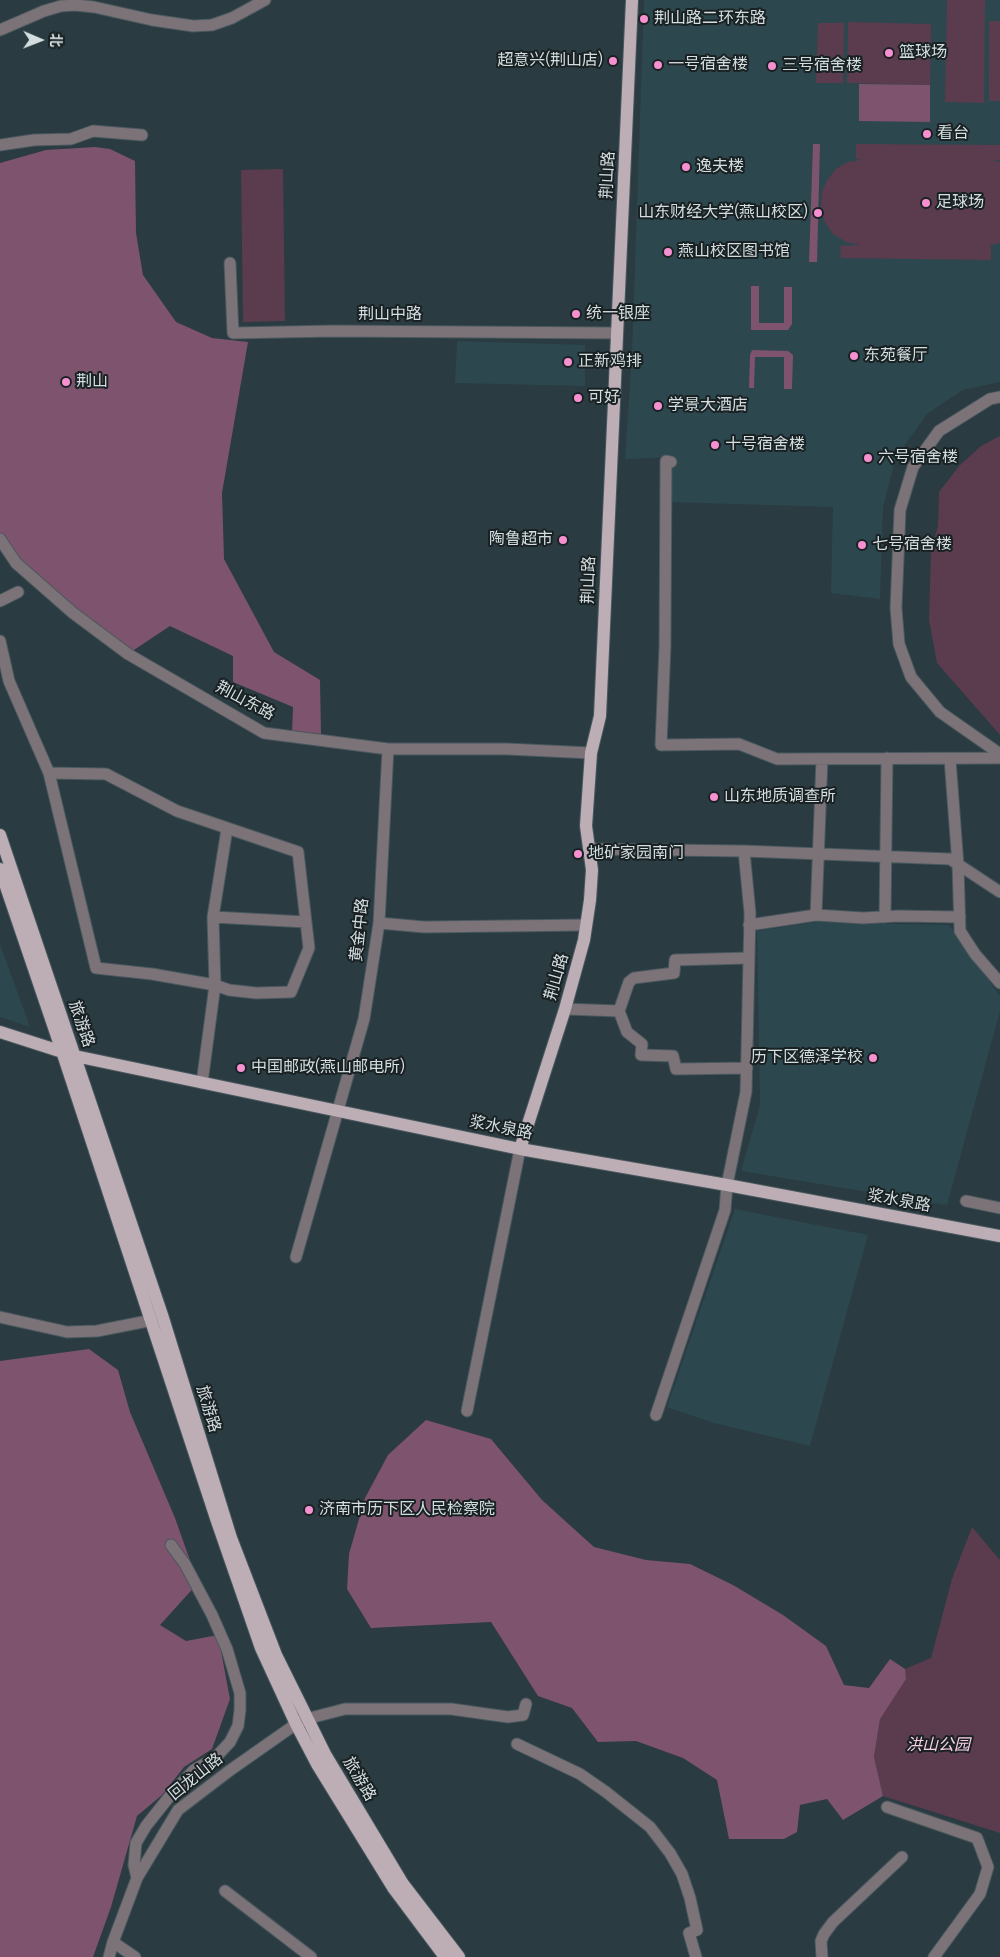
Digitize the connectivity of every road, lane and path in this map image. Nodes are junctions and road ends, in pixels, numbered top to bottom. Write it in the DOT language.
graph roads {
  1 [pos="265,0"];
  2 [pos="632,0"];
  3 [pos="0,30"];
  4 [pos="142,135"];
  5 [pos="0,145"];
  6 [pos="230,263"];
  7 [pos="616,333"];
  8 [pos="1000,397"];
  9 [pos="671,462"];
  10 [pos="0,539"];
  11 [pos="18,592"];
  12 [pos="0,601"];
  13 [pos="0,641"];
  14 [pos="388,749"];
  15 [pos="591,753"];
  16 [pos="1000,754"];
  17 [pos="887,758"];
  18 [pos="1000,758"];
  19 [pos="822,759"];
  20 [pos="950,759"];
  21 [pos="49,774"];
  22 [pos="227,829"];
  23 [pos="0,836"];
  24 [pos="590,849"];
  25 [pos="744,851"];
  26 [pos="817,854"];
  27 [pos="885,856"];
  28 [pos="958,865"];
  29 [pos="0,869"];
  30 [pos="1000,892"];
  31 [pos="816,915"];
  32 [pos="213,917"];
  33 [pos="885,917"];
  34 [pos="960,917"];
  35 [pos="306,922"];
  36 [pos="379,923"];
  37 [pos="750,924"];
  38 [pos="585,925"];
  39 [pos="749,958"];
  40 [pos="1000,983"];
  41 [pos="215,985"];
  42 [pos="565,1009"];
  43 [pos="619,1011"];
  44 [pos="0,1032"];
  45 [pos="62,1050"];
  46 [pos="75,1056"];
  47 [pos="747,1068"];
  48 [pos="202,1084"];
  49 [pos="338,1112"];
  50 [pos="520,1149"];
  51 [pos="727,1184"];
  52 [pos="966,1201"];
  53 [pos="1000,1208"];
  54 [pos="1000,1236"];
  55 [pos="296,1257"];
  56 [pos="0,1317"];
  57 [pos="157,1320"];
  58 [pos="467,1411"];
  59 [pos="656,1415"];
  60 [pos="171,1545"];
  61 [pos="526,1704"];
  62 [pos="301,1721"];
  63 [pos="517,1744"];
  64 [pos="887,1807"];
  65 [pos="902,1857"];
  66 [pos="137,1878"];
  67 [pos="225,1891"];
  68 [pos="113,1942"];
  69 [pos="109,1957"];
  70 [pos="135,1957"];
  71 [pos="311,1957"];
  72 [pos="445,1957"];
  73 [pos="459,1957"];
  74 [pos="696,1957"];
  75 [pos="822,1957"];
  76 [pos="934,1957"];
  1 -- 3 [label="street"];
  2 -- 7 [label="main road, 荆山路"];
  4 -- 5 [label="street"];
  6 -- 7 [label="street, 荆山中路"];
  7 -- 15 [label="main road, 荆山路"];
  8 -- 16 [label="street"];
  9 -- 19 [label="street"];
  10 -- 14 [label="street, 荆山东路"];
  11 -- 12 [label="street"];
  13 -- 21 [label="street"];
  14 -- 15 [label="street, 荆山东路"];
  14 -- 36 [label="street, 黄金中路"];
  15 -- 24 [label="main road, 荆山路"];
  17 -- 19 [label="street"];
  17 -- 20 [label="street"];
  17 -- 27 [label="street"];
  18 -- 20 [label="street"];
  19 -- 26 [label="street"];
  20 -- 28 [label="street"];
  21 -- 22 [label="street"];
  21 -- 41 [label="street"];
  22 -- 32 [label="street"];
  22 -- 35 [label="street"];
  23 -- 46 [label="main road, 旅游路"];
  24 -- 25 [label="street"];
  24 -- 38 [label="main road, 荆山路"];
  25 -- 26 [label="street"];
  25 -- 37 [label="street"];
  26 -- 27 [label="street"];
  26 -- 31 [label="street"];
  27 -- 28 [label="street"];
  27 -- 33 [label="street"];
  28 -- 30 [label="street"];
  28 -- 34 [label="street"];
  29 -- 45 [label="main road, 旅游路"];
  31 -- 33 [label="street"];
  31 -- 37 [label="street"];
  32 -- 35 [label="street"];
  32 -- 41 [label="street"];
  33 -- 34 [label="street"];
  34 -- 40 [label="street"];
  35 -- 41 [label="street"];
  36 -- 38 [label="street"];
  36 -- 49 [label="street, 黄金中路"];
  37 -- 39 [label="street"];
  38 -- 42 [label="main road, 荆山路"];
  39 -- 43 [label="street"];
  39 -- 47 [label="street"];
  41 -- 48 [label="street"];
  42 -- 43 [label="street"];
  42 -- 50 [label="main road, 荆山路"];
  43 -- 47 [label="street"];
  44 -- 45 [label="main road, 浆水泉路"];
  45 -- 46 [label="main road, 浆水泉路"];
  45 -- 57 [label="main road, 旅游路"];
  46 -- 48 [label="main road, 浆水泉路"];
  46 -- 57 [label="main road, 旅游路"];
  47 -- 51 [label="street"];
  48 -- 49 [label="main road, 浆水泉路"];
  49 -- 50 [label="main road, 浆水泉路"];
  49 -- 55 [label="street, 黄金中路"];
  50 -- 51 [label="main road, 浆水泉路"];
  50 -- 58 [label="street"];
  51 -- 54 [label="main road, 浆水泉路"];
  51 -- 59 [label="street"];
  52 -- 53 [label="street"];
  56 -- 57 [label="street"];
  57 -- 62 [label="main road, 旅游路"];
  60 -- 66 [label="street"];
  61 -- 62 [label="street"];
  62 -- 66 [label="street, 回龙山路"];
  62 -- 72 [label="main road, 旅游路"];
  62 -- 73 [label="main road, 旅游路"];
  63 -- 74 [label="street"];
  64 -- 76 [label="street"];
  65 -- 75 [label="street"];
  66 -- 68 [label="street, 回龙山路"];
  67 -- 71 [label="street"];
  68 -- 69 [label="street, 回龙山路"];
  68 -- 70 [label="street"];
}
